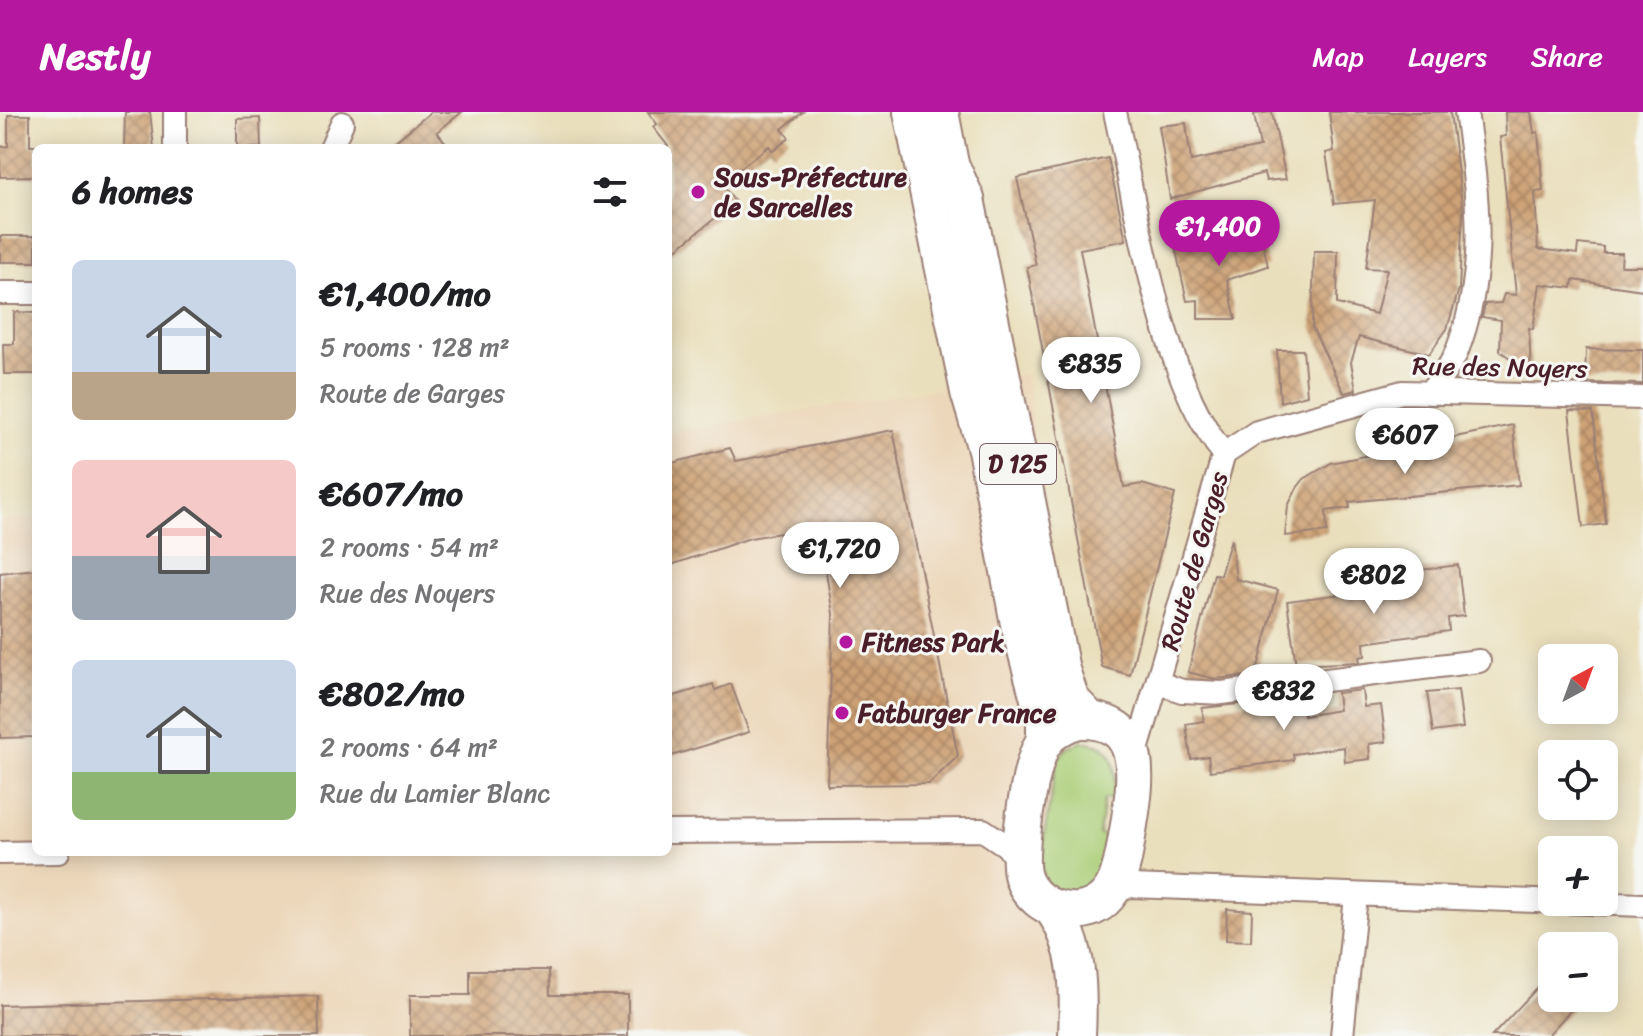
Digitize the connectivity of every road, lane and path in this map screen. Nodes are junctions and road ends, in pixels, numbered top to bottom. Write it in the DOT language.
graph roads {
  1 [pos="175,112"];
  2 [pos="912,112"];
  3 [pos="940,112"];
  4 [pos="1115,112"];
  5 [pos="1466,112"];
  6 [pos="347,116"];
  7 [pos="175,144"];
  8 [pos="333,144"];
  9 [pos="0,293"];
  10 [pos="32,293"];
  11 [pos="1430,393"];
  12 [pos="1643,398"];
  13 [pos="1224,454"];
  14 [pos="1479,661"];
  15 [pos="1157,688"];
  16 [pos="1097,722"];
  17 [pos="1045,740"];
  18 [pos="1135,758"];
  19 [pos="1030,798"];
  20 [pos="983,830"];
  21 [pos="672,832"];
  22 [pos="32,852"];
  23 [pos="0,853"];
  24 [pos="1021,868"];
  25 [pos="1116,888"];
  26 [pos="1356,896"];
  27 [pos="1643,905"];
  28 [pos="1053,909"];
  29 [pos="1078,985"];
  30 [pos="1077,1036"];
  31 [pos="1342,1036"];
  1 -- 7 [label="street"];
  2 -- 17 [label="main road, D 125"];
  3 -- 16 [label="main road, D 125"];
  4 -- 13 [label="street, Route de Garges"];
  5 -- 11 [label="street"];
  6 -- 8 [label="street"];
  9 -- 10 [label="street"];
  11 -- 12 [label="street, Rue des Noyers"];
  11 -- 13 [label="street, Rue des Noyers"];
  13 -- 15 [label="street, Route de Garges"];
  14 -- 15 [label="street"];
  15 -- 16 [label="street"];
  15 -- 18 [label="street, Route de Garges"];
  16 -- 17 [label="main road"];
  16 -- 18 [label="main road"];
  17 -- 19 [label="main road"];
  18 -- 25 [label="main road"];
  19 -- 20 [label="street"];
  19 -- 24 [label="main road"];
  20 -- 21 [label="street"];
  20 -- 24 [label="street"];
  22 -- 23 [label="street"];
  24 -- 28 [label="main road"];
  25 -- 26 [label="street"];
  25 -- 28 [label="main road"];
  25 -- 29 [label="main road"];
  26 -- 27 [label="street"];
  26 -- 31 [label="street"];
  28 -- 29 [label="main road"];
  29 -- 30 [label="main road"];
}
